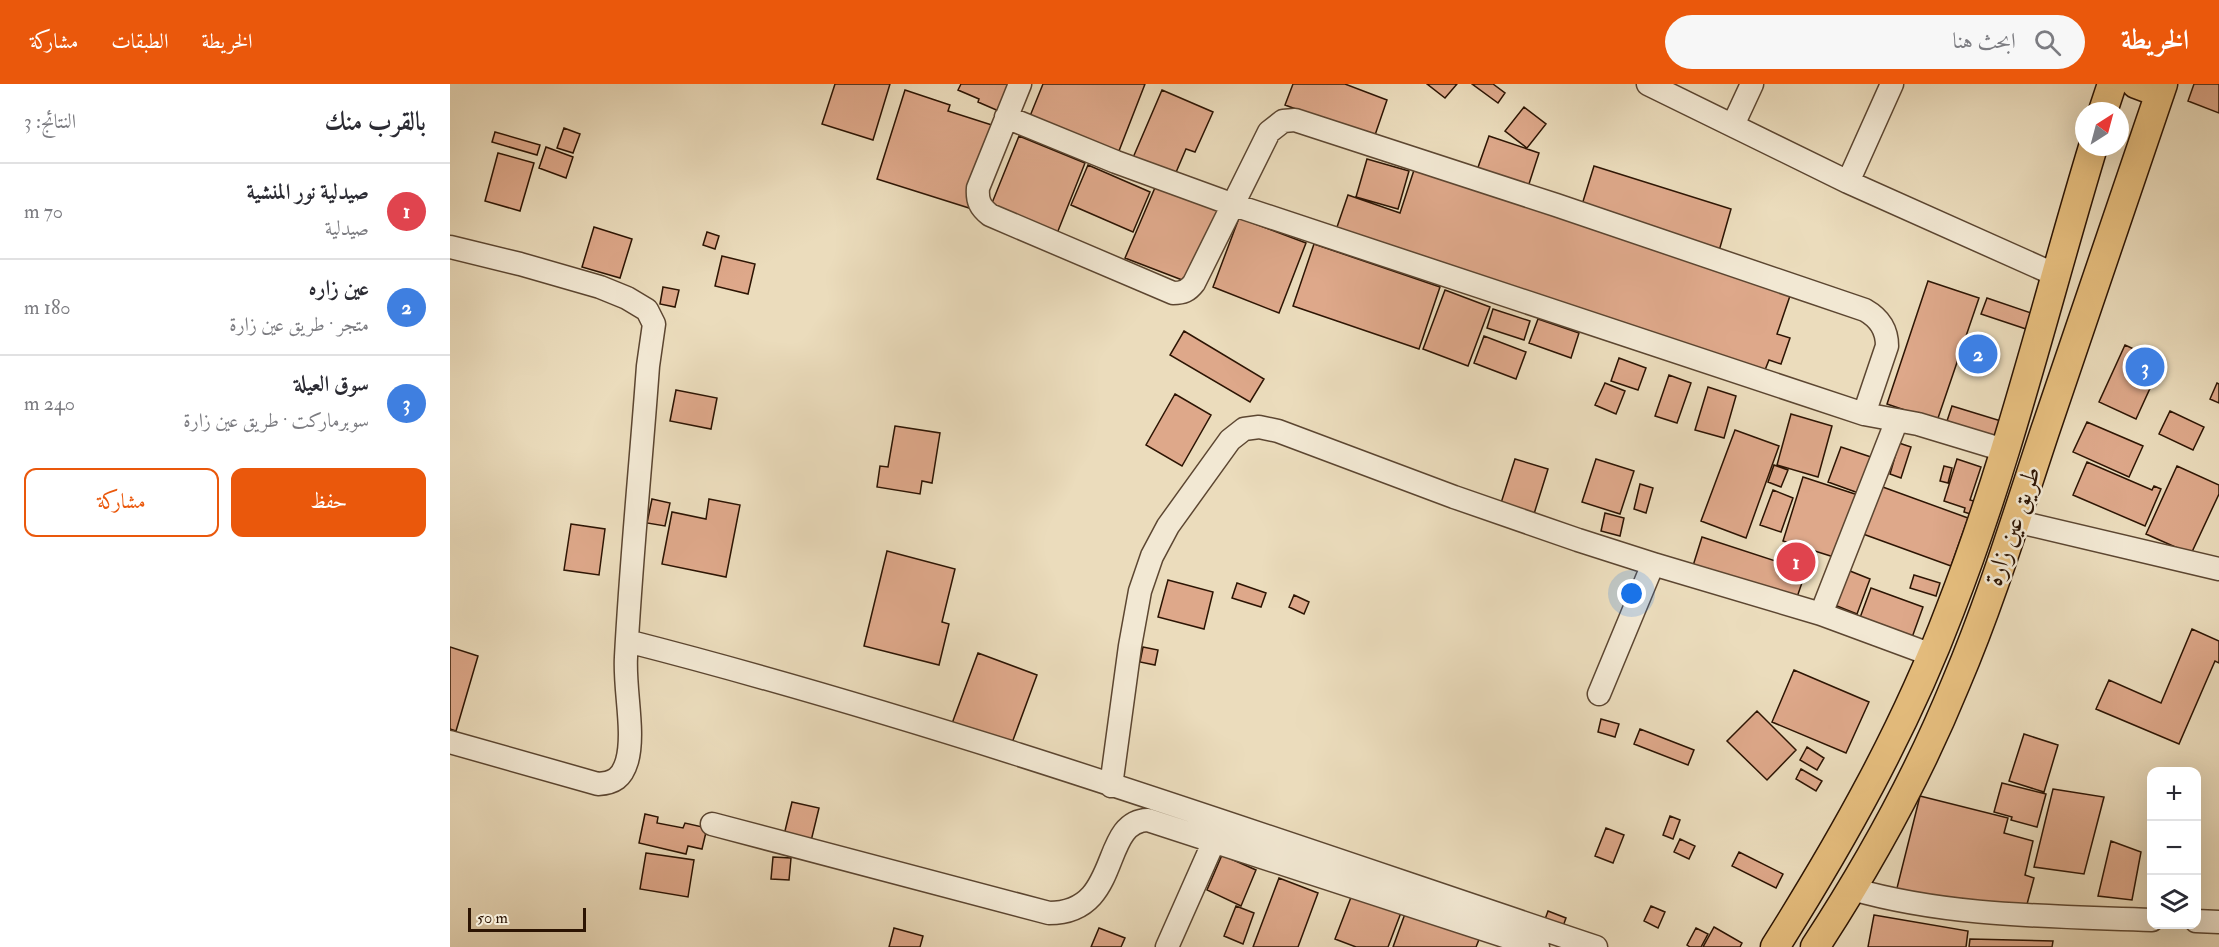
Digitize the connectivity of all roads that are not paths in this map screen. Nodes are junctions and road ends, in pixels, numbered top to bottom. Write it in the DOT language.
graph roads {
  1 [pos="1020,84"];
  2 [pos="1648,84"];
  3 [pos="1752,84"];
  4 [pos="1892,84"];
  5 [pos="2112,84"];
  6 [pos="2153,87"];
  7 [pos="2106,102"];
  8 [pos="1006,117"];
  9 [pos="1733,125"];
  10 [pos="2090,156"];
  11 [pos="1848,183"];
  12 [pos="1234,205"];
  13 [pos="450,247"];
  14 [pos="2056,275"];
  15 [pos="1864,414"];
  16 [pos="1897,420"];
  17 [pos="2004,450"];
  18 [pos="2015,521"];
  19 [pos="1653,564"];
  20 [pos="2219,569"];
  21 [pos="1821,614"];
  22 [pos="627,641"];
  23 [pos="1932,655"];
  24 [pos="1599,694"];
  25 [pos="450,742"];
  26 [pos="1111,786"];
  27 [pos="712,824"];
  28 [pos="1214,841"];
  29 [pos="1852,889"];
  30 [pos="2147,920"];
  31 [pos="2201,921"];
  32 [pos="2219,922"];
  33 [pos="1167,947"];
  34 [pos="1538,947"];
  35 [pos="1596,947"];
  36 [pos="1775,947"];
  37 [pos="1815,947"];
  1 -- 8 [label="street"];
  2 -- 9 [label="street"];
  3 -- 9 [label="street"];
  4 -- 11 [label="street"];
  5 -- 7 [label="main road"];
  6 -- 18 [label="main road, طريق عين زارة"];
  8 -- 12 [label="street"];
  8 -- 12 [label="street"];
  9 -- 11 [label="street"];
  10 -- 14 [label="main road, طريق عين زارة"];
  11 -- 14 [label="street"];
  12 -- 15 [label="street"];
  12 -- 15 [label="street"];
  13 -- 22 [label="street"];
  14 -- 17 [label="main road, طريق عين زارة"];
  15 -- 16 [label="street"];
  16 -- 17 [label="street"];
  16 -- 21 [label="street"];
  17 -- 23 [label="main road, طريق عين زارة"];
  18 -- 20 [label="street"];
  18 -- 29 [label="main road, طريق عين زارة"];
  19 -- 21 [label="street"];
  19 -- 24 [label="street"];
  19 -- 26 [label="street"];
  21 -- 23 [label="street"];
  22 -- 25 [label="street"];
  22 -- 26 [label="street"];
  23 -- 36 [label="main road, طريق عين زارة"];
  26 -- 35 [label="street"];
  27 -- 28 [label="street"];
  28 -- 33 [label="street"];
  28 -- 34 [label="street"];
  29 -- 30 [label="street"];
  29 -- 37 [label="main road, طريق عين زارة"];
  31 -- 32 [label="street"];
}
